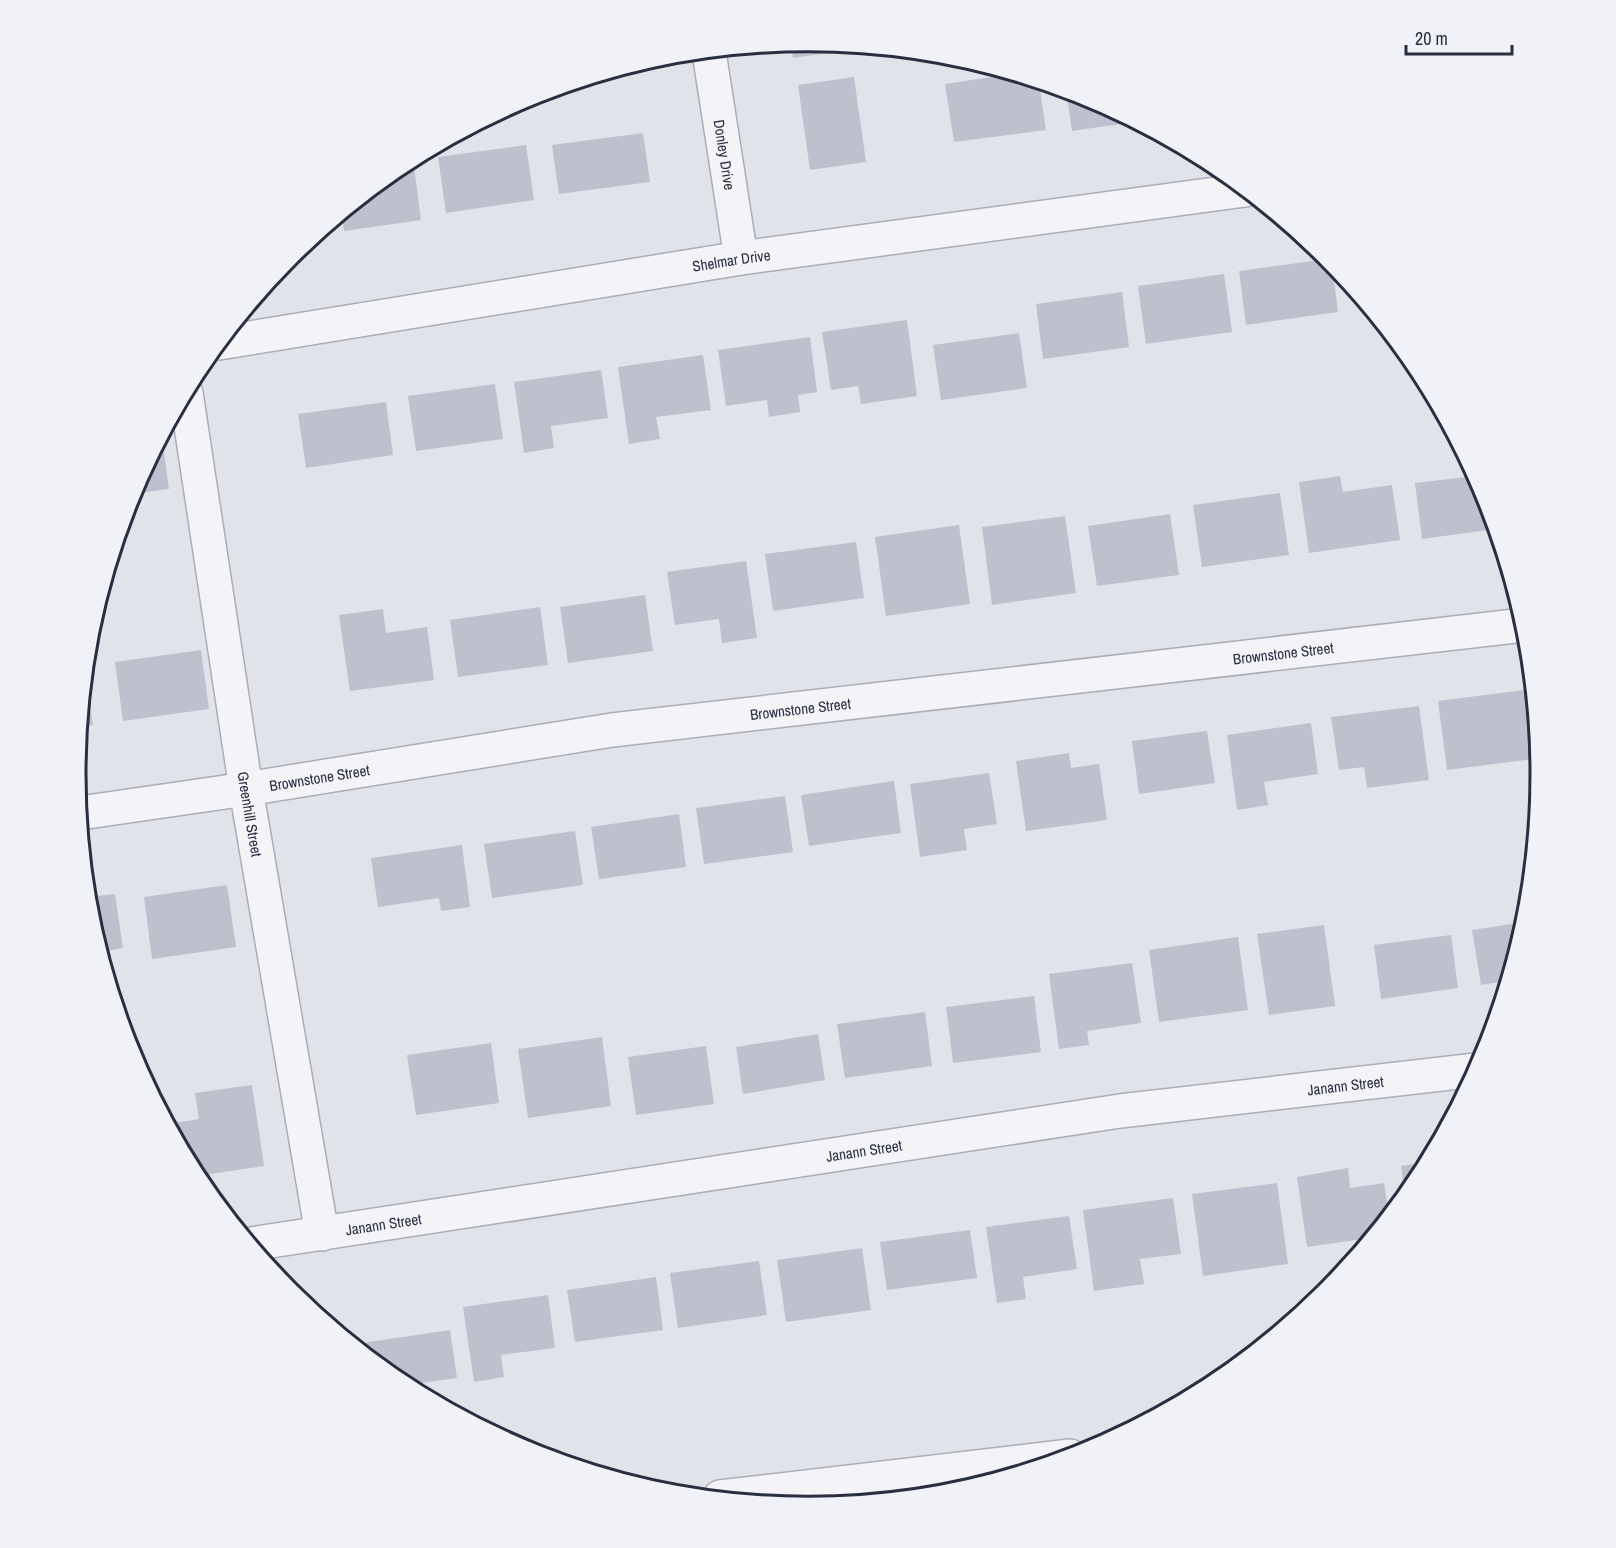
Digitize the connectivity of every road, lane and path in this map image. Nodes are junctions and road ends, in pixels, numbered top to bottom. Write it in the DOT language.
graph roads {
  1 [pos="710,60"];
  2 [pos="1233,192"];
  3 [pos="741,258"];
  4 [pos="232,341"];
  5 [pos="188,405"];
  6 [pos="1514,626"];
  7 [pos="246,789"];
  8 [pos="88,812"];
  9 [pos="1465,1071"];
  10 [pos="322,1234"];
  11 [pos="260,1243"];
  12 [pos="1015,1465"];
  13 [pos="828,1494"];
  14 [pos="787,1495"];
  1 -- 3 [label="street, Donley Drive"];
  2 -- 3 [label="street, Shelmar Drive"];
  3 -- 4 [label="street, Shelmar Drive"];
  5 -- 7 [label="street, Greenhill Street"];
  6 -- 7 [label="street, Brownstone Street"];
  7 -- 8 [label="street, Brownstone Street"];
  7 -- 10 [label="street, Greenhill Street"];
  9 -- 10 [label="street, Janann Street"];
  10 -- 11 [label="street, Janann Street"];
  12 -- 13 [label="street"];
  13 -- 14 [label="street"];
}
